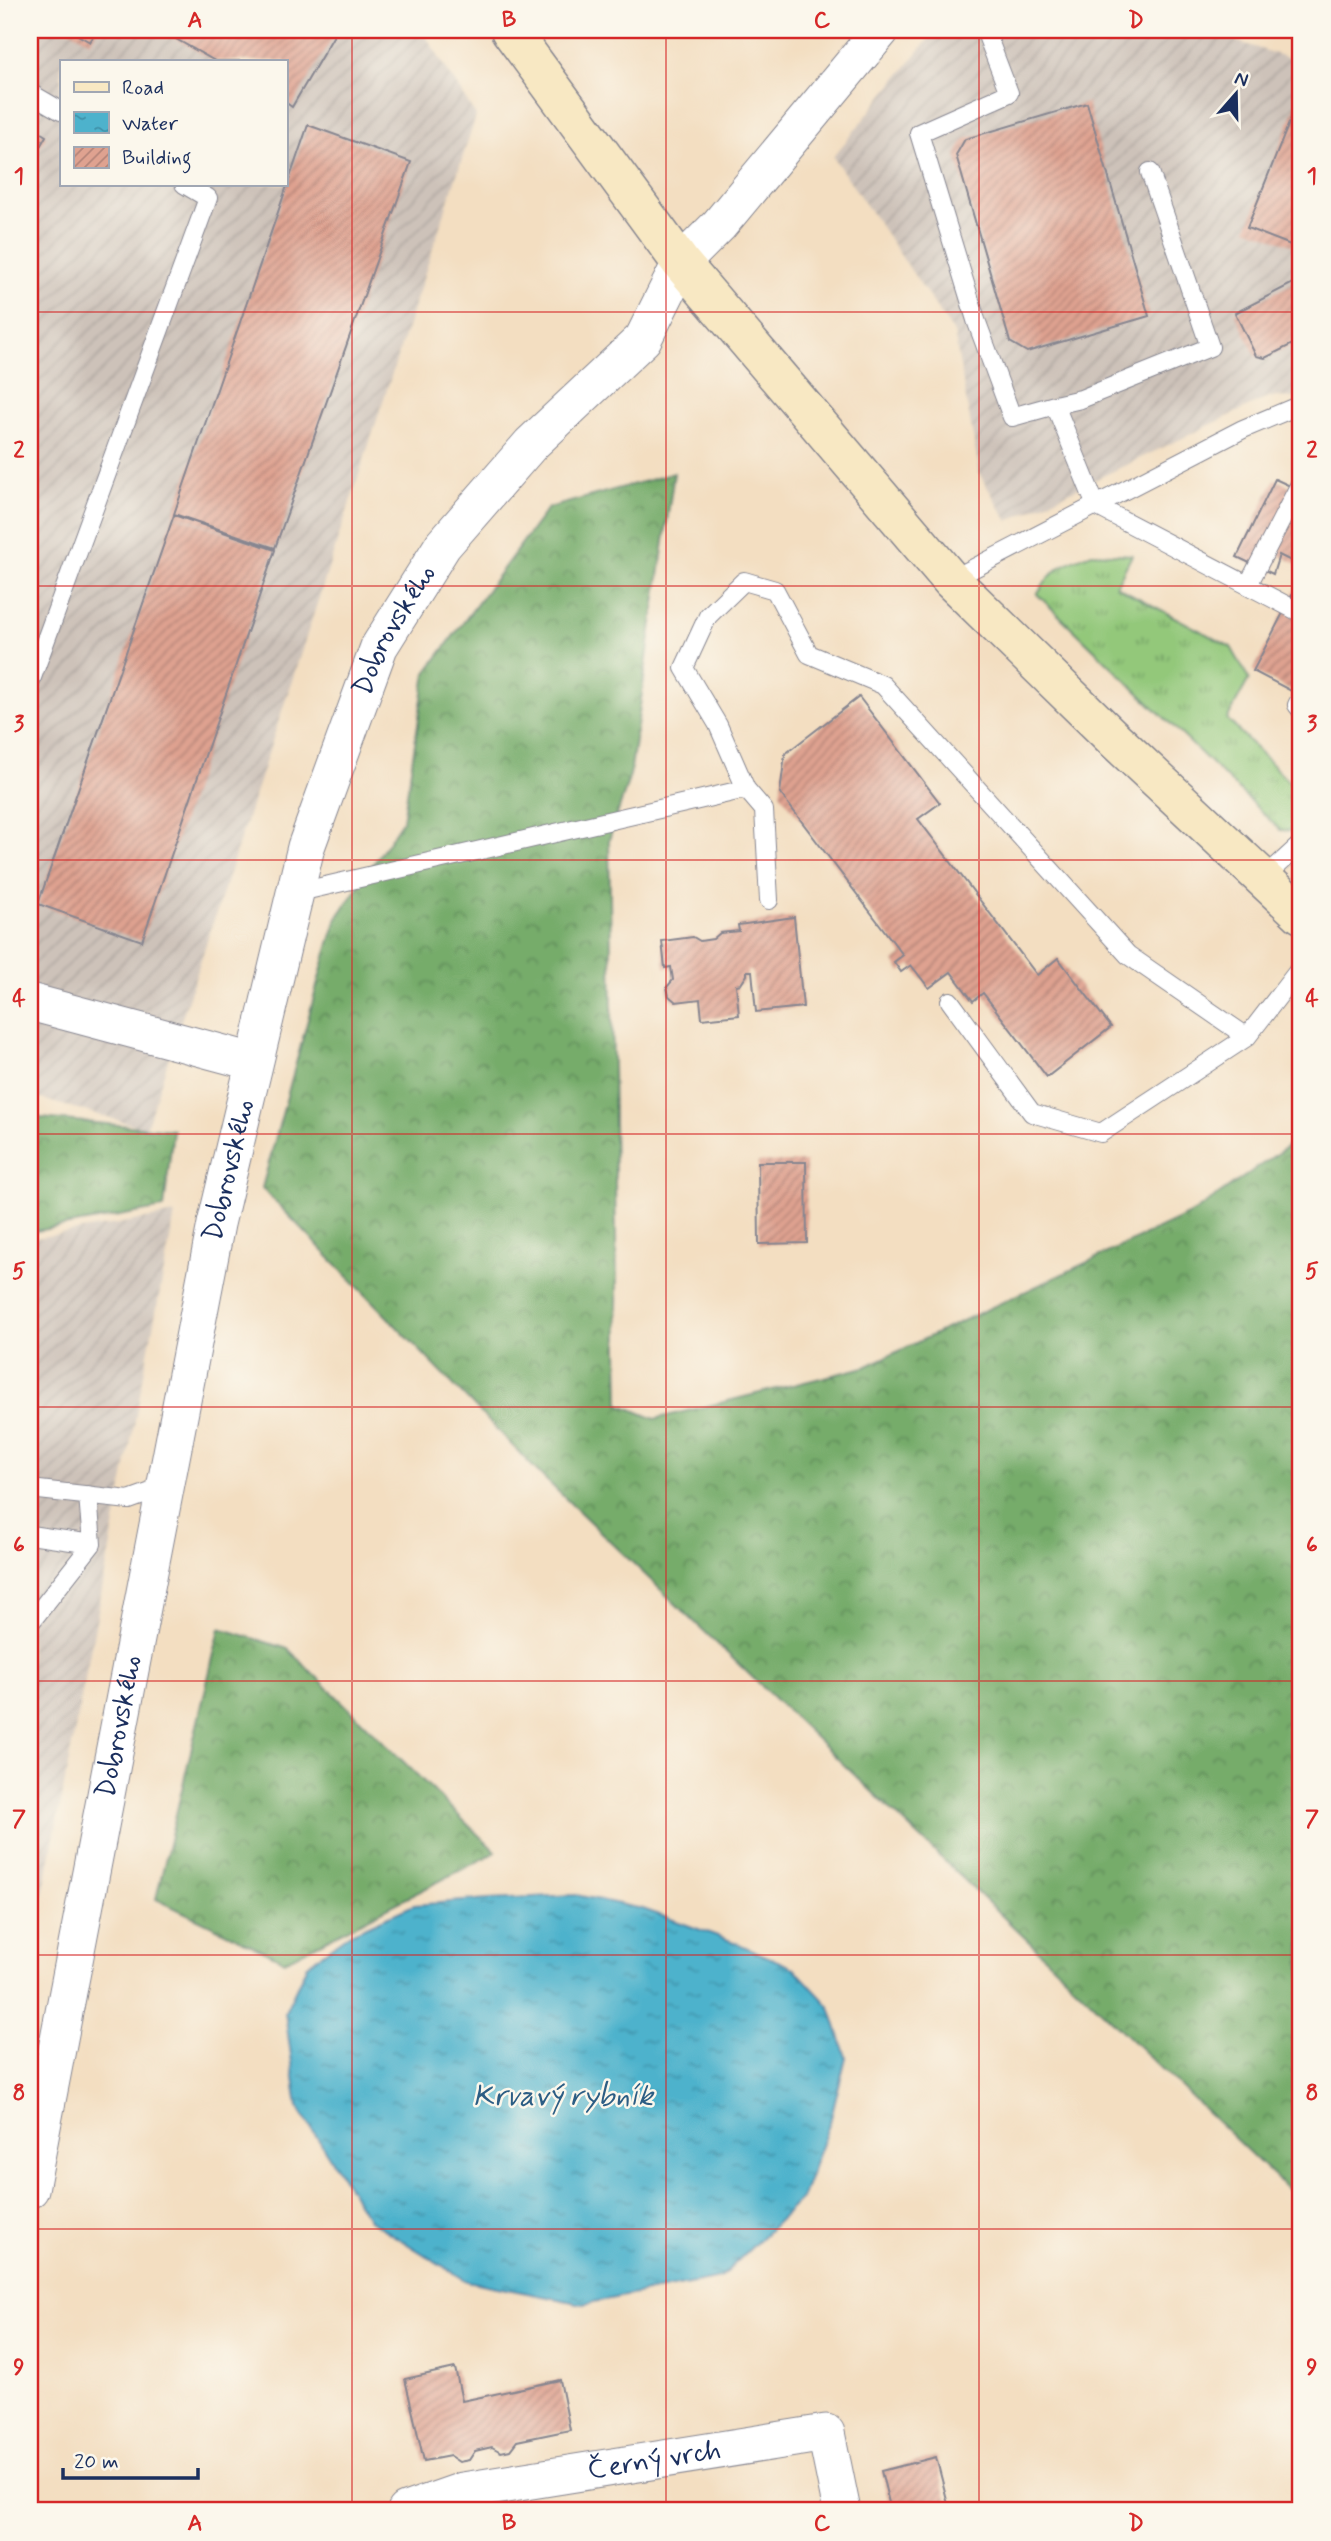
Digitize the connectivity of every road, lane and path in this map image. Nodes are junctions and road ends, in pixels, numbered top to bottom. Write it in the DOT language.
graph roads {
  1 [pos="510,30"];
  2 [pos="881,30"];
  3 [pos="985,30"];
  4 [pos="30,93"];
  5 [pos="60,110"];
  6 [pos="1150,172"];
  7 [pos="187,186"];
  8 [pos="681,263"];
  9 [pos="1055,405"];
  10 [pos="1301,412"];
  11 [pos="1301,482"];
  12 [pos="1096,506"];
  13 [pos="951,580"];
  14 [pos="1248,585"];
  15 [pos="1301,613"];
  16 [pos="30,683"];
  17 [pos="1301,697"];
  18 [pos="1301,710"];
  19 [pos="746,789"];
  20 [pos="1301,844"];
  21 [pos="1263,879"];
  22 [pos="295,893"];
  23 [pos="769,900"];
  24 [pos="1301,914"];
  25 [pos="1301,967"];
  26 [pos="950,1001"];
  27 [pos="30,1002"];
  28 [pos="1247,1037"];
  29 [pos="254,1062"];
  30 [pos="165,1487"];
  31 [pos="30,1489"];
  32 [pos="88,1495"];
  33 [pos="30,1535"];
  34 [pos="92,1544"];
  35 [pos="30,1623"];
  36 [pos="30,2189"];
  37 [pos="406,2511"];
  38 [pos="842,2511"];
  1 -- 8 [label="main road"];
  2 -- 8 [label="street, Dobrovského"];
  3 -- 9 [label="lane"];
  4 -- 5 [label="lane"];
  6 -- 9 [label="lane"];
  7 -- 16 [label="lane"];
  8 -- 13 [label="main road"];
  8 -- 22 [label="street, Dobrovského"];
  9 -- 12 [label="lane"];
  10 -- 12 [label="lane"];
  11 -- 14 [label="lane"];
  12 -- 13 [label="lane"];
  12 -- 14 [label="lane"];
  13 -- 21 [label="main road"];
  14 -- 15 [label="lane"];
  17 -- 18 [label="lane"];
  19 -- 22 [label="lane"];
  19 -- 23 [label="lane"];
  19 -- 28 [label="lane"];
  20 -- 21 [label="lane"];
  21 -- 24 [label="main road"];
  22 -- 29 [label="street, Dobrovského"];
  25 -- 28 [label="lane"];
  26 -- 28 [label="lane"];
  27 -- 29 [label="street"];
  29 -- 30 [label="street, Dobrovského"];
  30 -- 32 [label="lane"];
  30 -- 36 [label="street, Dobrovského"];
  31 -- 32 [label="lane"];
  32 -- 34 [label="lane"];
  33 -- 34 [label="lane"];
  34 -- 35 [label="lane"];
  37 -- 38 [label="street, Černý vrch"];
}
